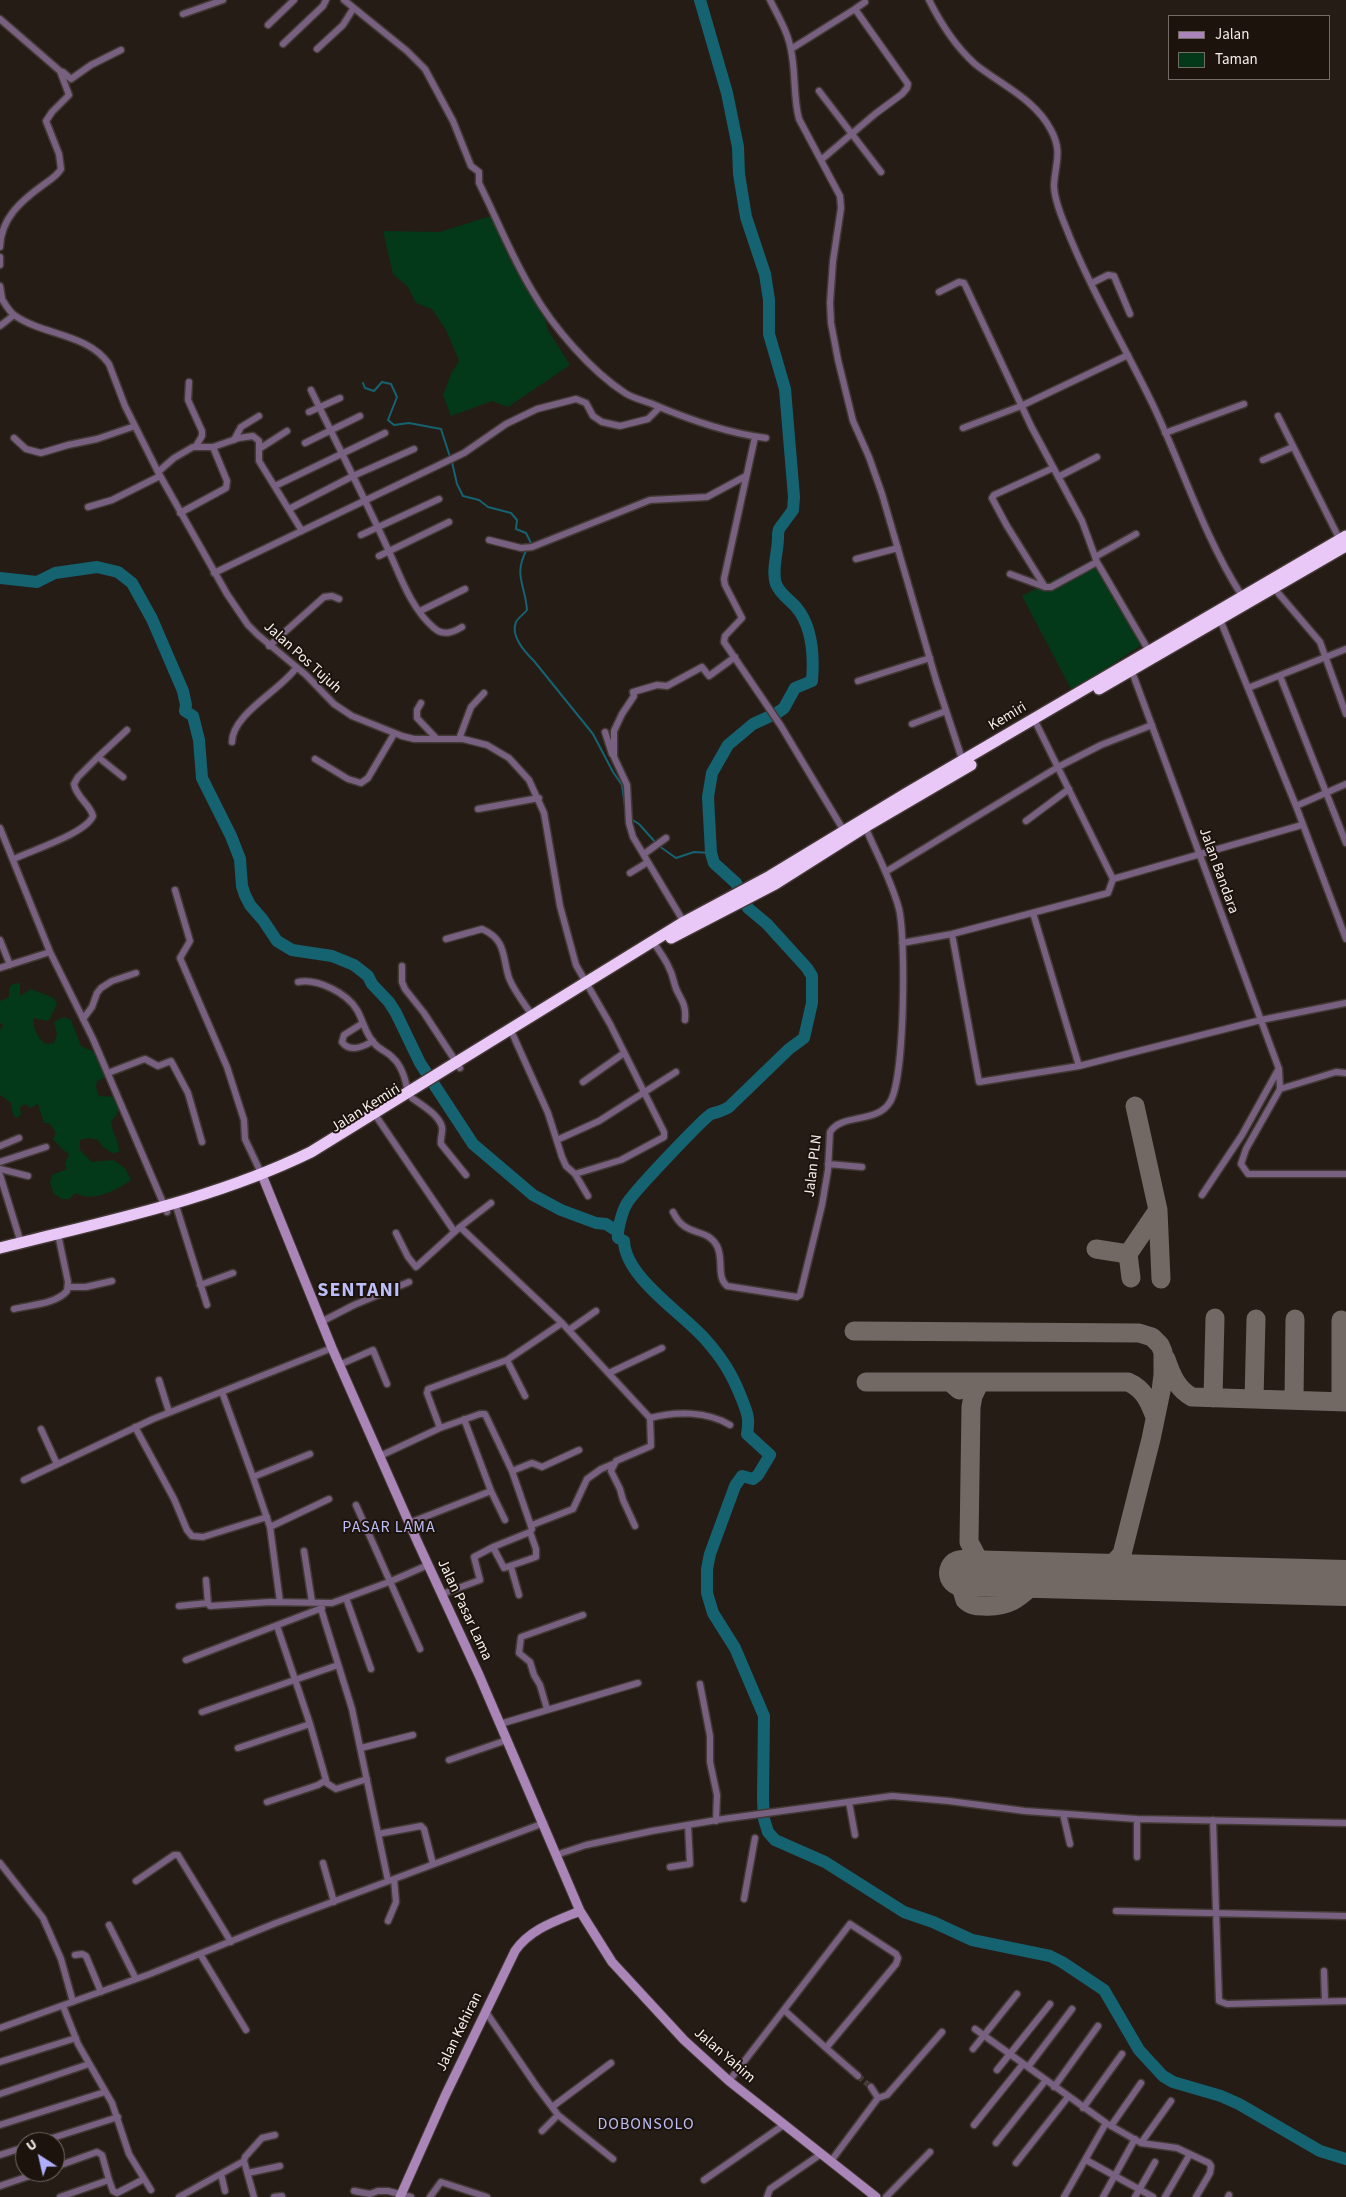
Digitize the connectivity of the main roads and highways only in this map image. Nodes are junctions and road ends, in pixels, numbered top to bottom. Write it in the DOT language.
graph roads {
  1 [pos="1344,541"];
  2 [pos="1271,585"];
  3 [pos="1218,615"];
  4 [pos="1130,667"];
  5 [pos="864,824"];
  6 [pos="772,880"];
  7 [pos="713,912"];
  8 [pos="686,926"];
  9 [pos="586,985"];
  10 [pos="453,1069"];
  11 [pos="412,1094"];
  12 [pos="263,1179"];
  13 [pos="170,1209"];
  14 [pos="0,1248"];
  15 [pos="0,1255"];
  1 -- 2 [label="highway, Kemiri"];
  2 -- 3 [label="highway, Kemiri"];
  2 -- 3 [label="highway, Kemiri"];
  3 -- 4 [label="highway, Kemiri"];
  3 -- 4 [label="highway, Kemiri"];
  4 -- 5 [label="highway, Kemiri"];
  5 -- 6 [label="highway, Kemiri"];
  5 -- 6 [label="highway, Kemiri"];
  6 -- 7 [label="highway, Kemiri"];
  7 -- 8 [label="highway, Jalan Kemiri"];
  8 -- 9 [label="highway, Jalan Kemiri"];
  8 -- 9 [label="highway, Jalan Kemiri"];
  9 -- 10 [label="highway, Jalan Kemiri"];
  9 -- 10 [label="highway, Jalan Kemiri"];
  10 -- 11 [label="highway, Jalan Kemiri"];
  11 -- 12 [label="highway, Jalan Kemiri"];
  11 -- 12 [label="highway, Jalan Kemiri"];
  12 -- 13 [label="highway, Jalan Kemiri"];
  13 -- 14 [label="highway, Jalan Kemiri"];
  13 -- 15 [label="highway, Jalan Kemiri"];
}
